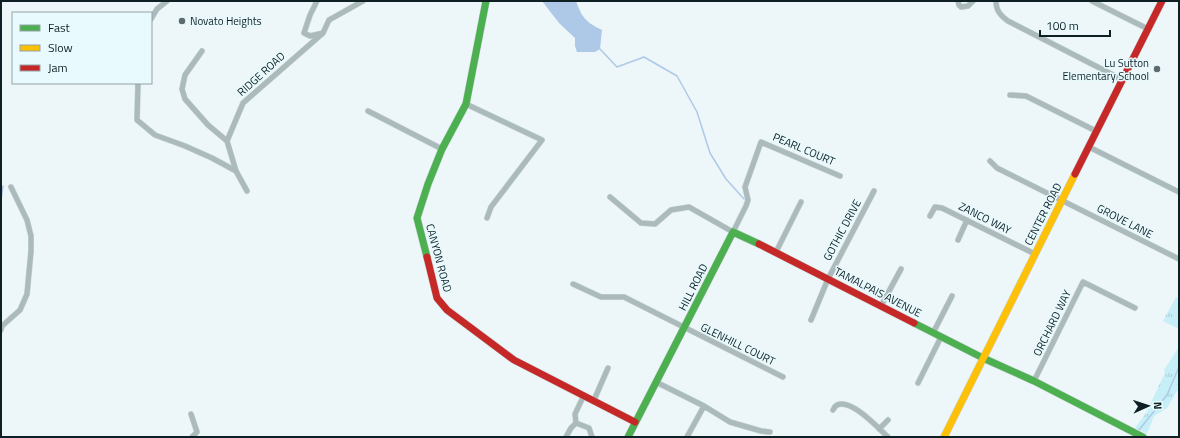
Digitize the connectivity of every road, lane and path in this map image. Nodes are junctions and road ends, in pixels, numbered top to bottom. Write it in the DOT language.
graph roads {
  1 [pos="167,1"];
  2 [pos="317,1"];
  3 [pos="363,1"];
  4 [pos="486,1"];
  5 [pos="958,1"];
  6 [pos="973,1"];
  7 [pos="996,1"];
  8 [pos="1092,1"];
  9 [pos="1162,1"];
  10 [pos="152,17"];
  11 [pos="1148,28"];
  12 [pos="323,33"];
  13 [pos="202,51"];
  14 [pos="1123,80"];
  15 [pos="138,84"];
  16 [pos="1010,95"];
  17 [pos="466,104"];
  18 [pos="368,111"];
  19 [pos="1096,131"];
  20 [pos="227,141"];
  21 [pos="761,142"];
  22 [pos="1090,147"];
  23 [pos="442,149"];
  24 [pos="990,161"];
  25 [pos="236,171"];
  26 [pos="840,176"];
  27 [pos="11,187"];
  28 [pos="247,191"];
  29 [pos="874,191"];
  30 [pos="1179,192"];
  31 [pos="610,197"];
  32 [pos="1062,200"];
  33 [pos="801,202"];
  34 [pos="930,216"];
  35 [pos="487,218"];
  36 [pos="967,220"];
  37 [pos="733,232"];
  38 [pos="958,240"];
  39 [pos="776,252"];
  40 [pos="1035,254"];
  41 [pos="1179,259"];
  42 [pos="901,269"];
  43 [pos="828,279"];
  44 [pos="573,284"];
  45 [pos="952,296"];
  46 [pos="881,306"];
  47 [pos="1135,308"];
  48 [pos="811,320"];
  49 [pos="684,328"];
  50 [pos="1,330"];
  51 [pos="933,332"];
  52 [pos="941,337"];
  53 [pos="983,358"];
  54 [pos="608,368"];
  55 [pos="783,377"];
  56 [pos="1034,381"];
  57 [pos="656,382"];
  58 [pos="918,383"];
  59 [pos="584,395"];
  60 [pos="594,400"];
  61 [pos="704,406"];
  62 [pos="833,410"];
  63 [pos="191,414"];
  64 [pos="888,420"];
  65 [pos="635,422"];
  66 [pos="576,423"];
  67 [pos="879,429"];
  68 [pos="770,432"];
  69 [pos="192,437"];
  70 [pos="566,437"];
  71 [pos="592,437"];
  72 [pos="628,437"];
  73 [pos="688,437"];
  74 [pos="888,437"];
  75 [pos="944,437"];
  76 [pos="1143,437"];
  1 -- 10 [label="street"];
  2 -- 12 [label="street"];
  3 -- 12 [label="street, RIDGE ROAD"];
  4 -- 17 [label="street, CANYON ROAD"];
  5 -- 6 [label="street"];
  7 -- 14 [label="street"];
  8 -- 11 [label="street"];
  9 -- 11 [label="street, CENTER ROAD"];
  11 -- 14 [label="street, CENTER ROAD"];
  12 -- 20 [label="street, RIDGE ROAD"];
  13 -- 20 [label="street"];
  14 -- 19 [label="street, CENTER ROAD"];
  15 -- 25 [label="street"];
  16 -- 19 [label="street"];
  17 -- 23 [label="street, CANYON ROAD"];
  17 -- 35 [label="street"];
  18 -- 23 [label="street"];
  19 -- 22 [label="street, CENTER ROAD"];
  20 -- 25 [label="street"];
  21 -- 26 [label="street, PEARL COURT"];
  21 -- 37 [label="street, HILL ROAD"];
  22 -- 30 [label="street"];
  22 -- 32 [label="street, CENTER ROAD"];
  23 -- 59 [label="street, CANYON ROAD"];
  24 -- 32 [label="street, GROVE LANE"];
  25 -- 28 [label="street"];
  27 -- 50 [label="street"];
  29 -- 43 [label="street, GOTHIC DRIVE"];
  31 -- 37 [label="street, TAMALPAIS AVENUE"];
  32 -- 40 [label="street, CENTER ROAD"];
  32 -- 41 [label="street, GROVE LANE"];
  33 -- 39 [label="street"];
  34 -- 36 [label="street, ZANCO WAY"];
  36 -- 38 [label="street"];
  36 -- 40 [label="street, ZANCO WAY"];
  37 -- 39 [label="street, TAMALPAIS AVENUE"];
  37 -- 49 [label="street, HILL ROAD"];
  39 -- 43 [label="street, TAMALPAIS AVENUE"];
  40 -- 53 [label="street, CENTER ROAD"];
  42 -- 46 [label="street"];
  43 -- 46 [label="street, TAMALPAIS AVENUE"];
  43 -- 48 [label="street, GOTHIC DRIVE"];
  44 -- 49 [label="street, GLENHILL COURT"];
  45 -- 51 [label="street"];
  46 -- 51 [label="street, TAMALPAIS AVENUE"];
  47 -- 56 [label="street, ORCHARD WAY"];
  49 -- 55 [label="street, GLENHILL COURT"];
  49 -- 57 [label="street, HILL ROAD"];
  51 -- 52 [label="street, TAMALPAIS AVENUE"];
  52 -- 53 [label="street, TAMALPAIS AVENUE"];
  52 -- 58 [label="street"];
  53 -- 56 [label="street, TAMALPAIS AVENUE"];
  53 -- 75 [label="street, CENTER ROAD"];
  54 -- 60 [label="street"];
  56 -- 76 [label="street, TAMALPAIS AVENUE"];
  57 -- 61 [label="street"];
  57 -- 65 [label="street, HILL ROAD"];
  59 -- 60 [label="street, CANYON ROAD"];
  59 -- 66 [label="street"];
  60 -- 65 [label="street, CANYON ROAD"];
  61 -- 68 [label="street"];
  61 -- 73 [label="street"];
  62 -- 67 [label="street"];
  63 -- 69 [label="street"];
  64 -- 67 [label="street"];
  65 -- 72 [label="street, HILL ROAD"];
  66 -- 70 [label="street"];
  66 -- 71 [label="street"];
  67 -- 74 [label="street"];
}
